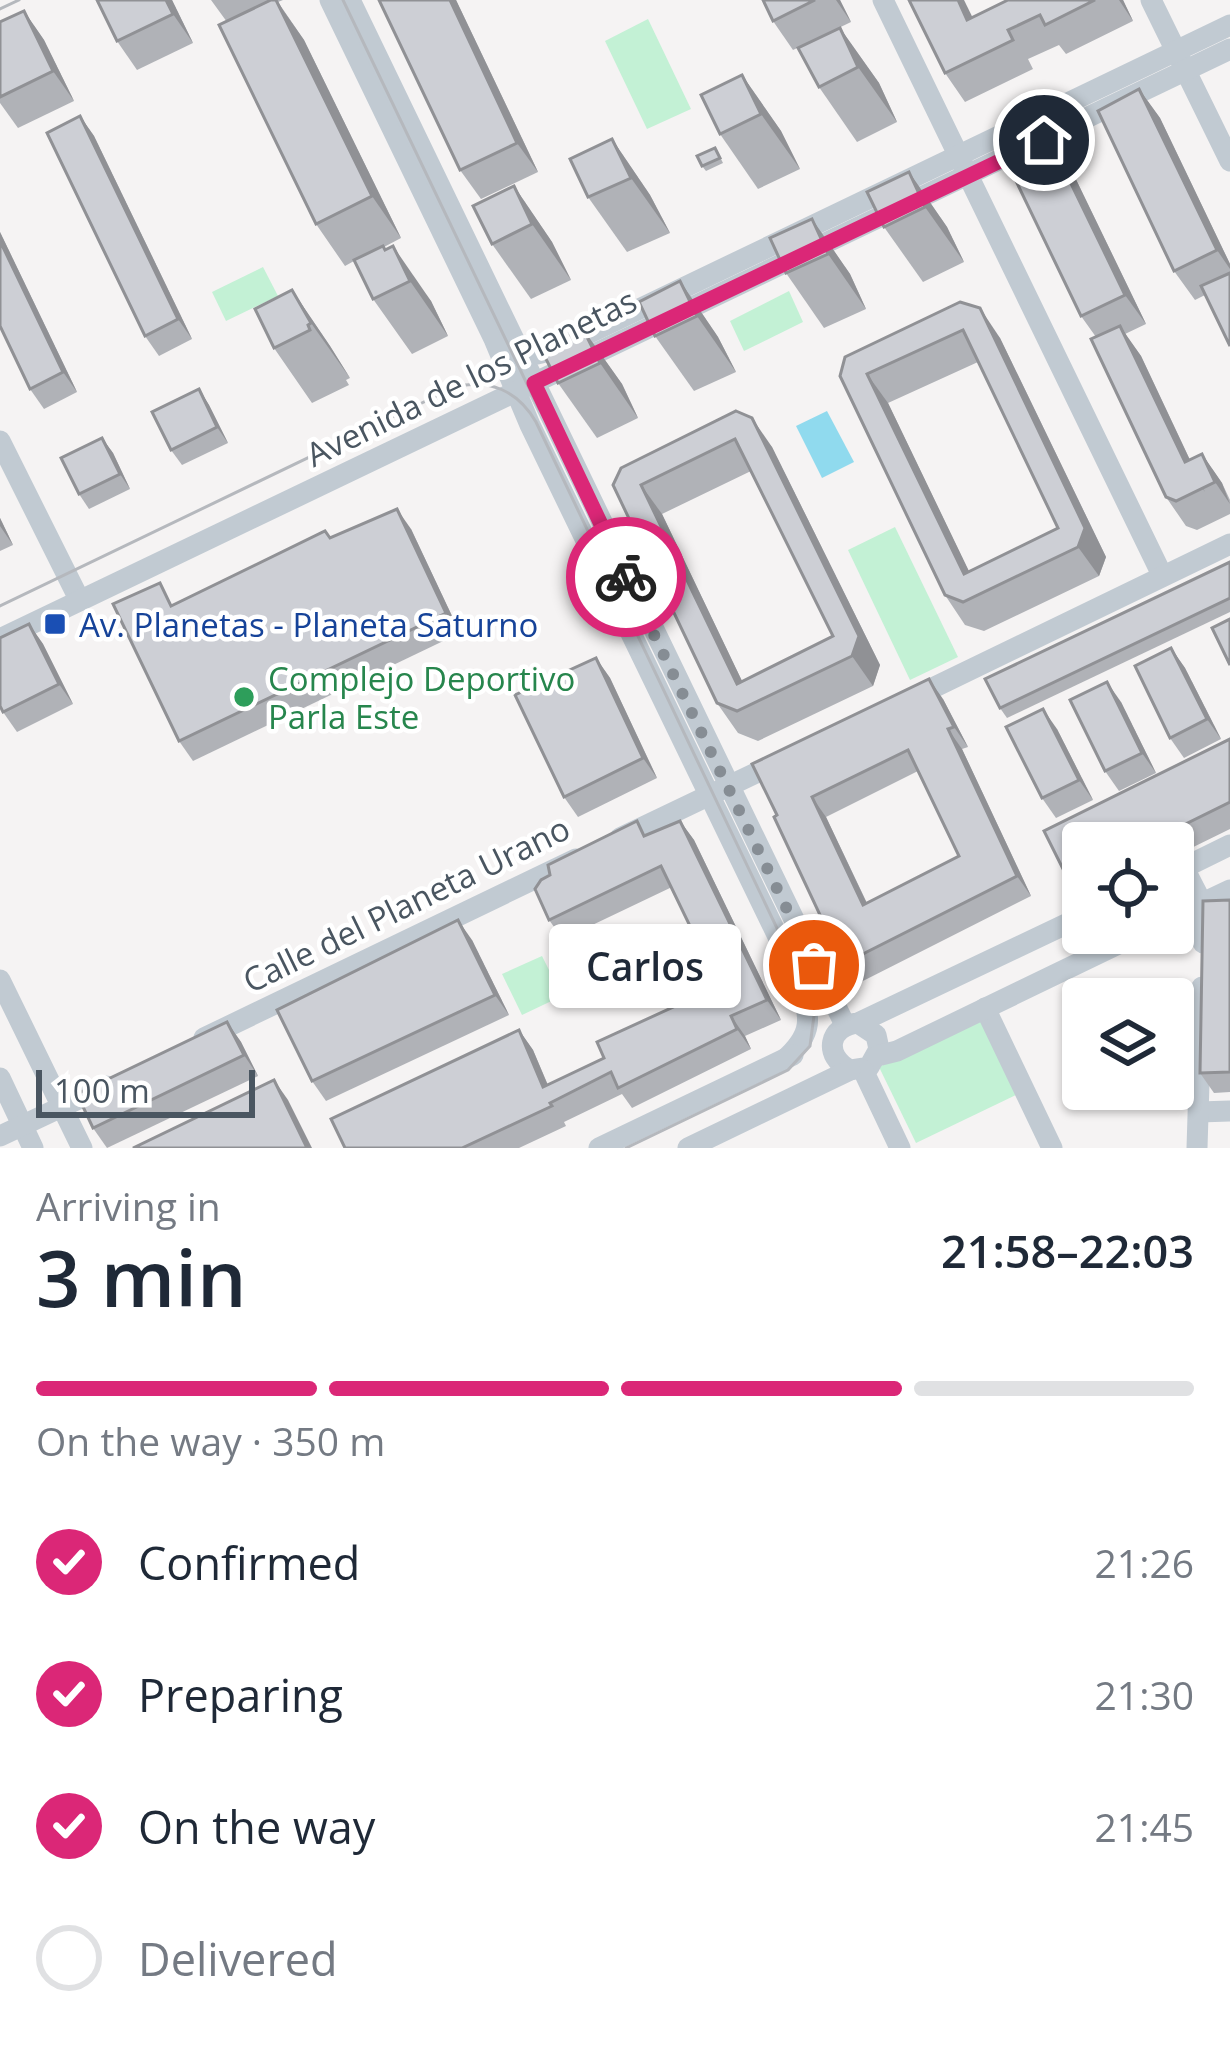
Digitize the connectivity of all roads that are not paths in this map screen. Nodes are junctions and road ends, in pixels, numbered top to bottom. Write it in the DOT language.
graph roads {
  1 [pos="330,0"];
  2 [pos="350,0"];
  3 [pos="883,0"];
  4 [pos="1151,0"];
  5 [pos="1230,25"];
  6 [pos="1230,49"];
  7 [pos="1181,60"];
  8 [pos="957,155"];
  9 [pos="1230,161"];
  10 [pos="968,177"];
  11 [pos="519,351"];
  12 [pos="525,387"];
  13 [pos="0,441"];
  14 [pos="1230,544"];
  15 [pos="1162,575"];
  16 [pos="79,599"];
  17 [pos="0,639"];
  18 [pos="894,706"];
  19 [pos="812,746"];
  20 [pos="719,792"];
  21 [pos="1230,845"];
  22 [pos="1194,863"];
  23 [pos="1230,890"];
  24 [pos="1194,892"];
  25 [pos="1202,903"];
  26 [pos="1194,907"];
  27 [pos="1062,926"];
  28 [pos="1098,954"];
  29 [pos="0,980"];
  30 [pos="986,1008"];
  31 [pos="845,1029"];
  32 [pos="189,1045"];
  33 [pos="783,1061"];
  34 [pos="863,1065"];
  35 [pos="135,1072"];
  36 [pos="0,1078"];
  37 [pos="63,1107"];
  38 [pos="1230,1111"];
  39 [pos="1199,1112"];
  40 [pos="23,1126"];
  41 [pos="0,1136"];
  42 [pos="33,1148"];
  43 [pos="82,1148"];
  44 [pos="599,1148"];
  45 [pos="688,1148"];
  46 [pos="899,1148"];
  47 [pos="1052,1148"];
  48 [pos="1197,1148"];
  1 -- 12 [label="street"];
  2 -- 11 [label="street"];
  3 -- 8 [label="street"];
  4 -- 7 [label="street"];
  5 -- 7 [label="street, Avenida de los Planetas"];
  6 -- 7 [label="street, Avenida de los Planetas"];
  7 -- 8 [label="street, Avenida de los Planetas"];
  7 -- 9 [label="street"];
  7 -- 10 [label="street, Avenida de los Planetas"];
  8 -- 10 [label="street"];
  8 -- 11 [label="street, Avenida de los Planetas"];
  10 -- 12 [label="street, Avenida de los Planetas"];
  10 -- 15 [label="street"];
  11 -- 12 [label="street"];
  12 -- 16 [label="street, Avenida de los Planetas"];
  12 -- 20 [label="street"];
  13 -- 16 [label="street"];
  14 -- 15 [label="street"];
  15 -- 18 [label="street"];
  16 -- 17 [label="street, Avenida de los Planetas"];
  19 -- 20 [label="street, Calle del Planeta Urano"];
  20 -- 31 [label="street"];
  20 -- 32 [label="street, Calle del Planeta Urano"];
  20 -- 33 [label="street"];
  21 -- 22 [label="street"];
  23 -- 25 [label="street"];
  24 -- 25 [label="street"];
  25 -- 26 [label="street"];
  25 -- 39 [label="street"];
  27 -- 31 [label="street"];
  28 -- 30 [label="street"];
  29 -- 37 [label="street"];
  30 -- 34 [label="street"];
  30 -- 47 [label="street"];
  31 -- 33 [label="street"];
  31 -- 34 [label="street"];
  31 -- 34 [label="street"];
  33 -- 44 [label="street"];
  34 -- 45 [label="street"];
  34 -- 46 [label="street"];
  35 -- 37 [label="street"];
  36 -- 40 [label="street"];
  37 -- 40 [label="street"];
  37 -- 43 [label="street"];
  38 -- 39 [label="street"];
  39 -- 48 [label="street"];
  40 -- 41 [label="street"];
  40 -- 42 [label="street"];
}
